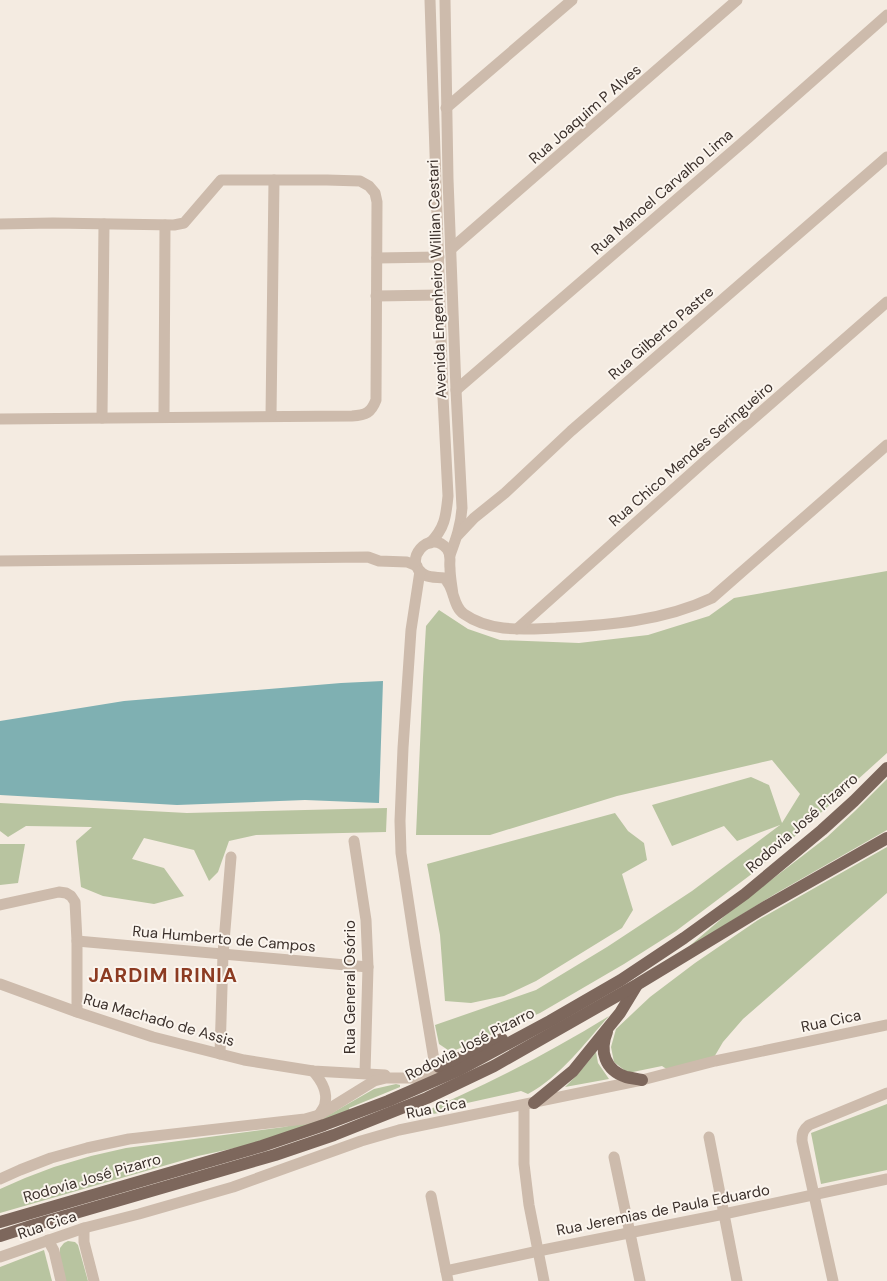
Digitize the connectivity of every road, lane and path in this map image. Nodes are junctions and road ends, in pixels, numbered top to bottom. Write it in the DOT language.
graph roads {
  1 [pos="430,0"];
  2 [pos="445,0"];
  3 [pos="572,0"];
  4 [pos="738,0"];
  5 [pos="887,15"];
  6 [pos="446,108"];
  7 [pos="887,158"];
  8 [pos="274,180"];
  9 [pos="0,224"];
  10 [pos="104,224"];
  11 [pos="165,225"];
  12 [pos="451,250"];
  13 [pos="438,257"];
  14 [pos="376,258"];
  15 [pos="440,295"];
  16 [pos="376,296"];
  17 [pos="887,302"];
  18 [pos="456,390"];
  19 [pos="271,416"];
  20 [pos="164,417"];
  21 [pos="102,418"];
  22 [pos="0,419"];
  23 [pos="887,446"];
  24 [pos="458,535"];
  25 [pos="430,542"];
  26 [pos="419,549"];
  27 [pos="368,558"];
  28 [pos="450,560"];
  29 [pos="0,561"];
  30 [pos="418,568"];
  31 [pos="434,577"];
  32 [pos="417,588"];
  33 [pos="453,594"];
  34 [pos="517,629"];
  35 [pos="887,768"];
  36 [pos="887,838"];
  37 [pos="354,841"];
  38 [pos="231,856"];
  39 [pos="0,905"];
  40 [pos="77,941"];
  41 [pos="223,954"];
  42 [pos="656,957"];
  43 [pos="368,967"];
  44 [pos="0,984"];
  45 [pos="638,984"];
  46 [pos="77,1012"];
  47 [pos="887,1025"];
  48 [pos="610,1026"];
  49 [pos="220,1054"];
  50 [pos="439,1067"];
  51 [pos="313,1071"];
  52 [pos="365,1073"];
  53 [pos="398,1077"];
  54 [pos="642,1080"];
  55 [pos="887,1093"];
  56 [pos="529,1104"];
  57 [pos="322,1120"];
  58 [pos="709,1137"];
  59 [pos="614,1156"];
  60 [pos="0,1179"];
  61 [pos="887,1179"];
  62 [pos="814,1194"];
  63 [pos="431,1196"];
  64 [pos="724,1214"];
  65 [pos="0,1222"];
  66 [pos="84,1228"];
  67 [pos="630,1232"];
  68 [pos="0,1236"];
  69 [pos="48,1240"];
  70 [pos="538,1251"];
  71 [pos="0,1257"];
  72 [pos="447,1276"];
  73 [pos="61,1281"];
  74 [pos="94,1281"];
  75 [pos="544,1281"];
  76 [pos="640,1281"];
  77 [pos="737,1281"];
  78 [pos="833,1281"];
  1 -- 13 [label="street, Avenida Engenheiro Willian Cestari"];
  2 -- 6 [label="street, Avenida Engenheiro Willian Cestari"];
  3 -- 6 [label="street"];
  4 -- 12 [label="street, Rua Joaquim P Alves"];
  5 -- 18 [label="street, Rua Manoel Carvalho Lima"];
  6 -- 12 [label="street, Avenida Engenheiro Willian Cestari"];
  7 -- 24 [label="street, Rua Gilberto Pastre"];
  8 -- 11 [label="street"];
  8 -- 14 [label="street"];
  8 -- 19 [label="street"];
  9 -- 10 [label="street"];
  10 -- 11 [label="street"];
  10 -- 21 [label="street"];
  11 -- 20 [label="street"];
  12 -- 18 [label="street, Avenida Engenheiro Willian Cestari"];
  13 -- 14 [label="street"];
  13 -- 15 [label="street, Avenida Engenheiro Willian Cestari"];
  14 -- 16 [label="street"];
  15 -- 16 [label="street"];
  15 -- 25 [label="street, Avenida Engenheiro Willian Cestari"];
  16 -- 19 [label="street"];
  17 -- 34 [label="street, Rua Chico Mendes Seringueiro"];
  18 -- 24 [label="street, Avenida Engenheiro Willian Cestari"];
  19 -- 20 [label="street"];
  20 -- 21 [label="street"];
  21 -- 22 [label="street"];
  23 -- 34 [label="street"];
  24 -- 28 [label="street, Avenida Engenheiro Willian Cestari"];
  25 -- 26 [label="street"];
  25 -- 28 [label="street"];
  26 -- 27 [label="street"];
  26 -- 30 [label="street"];
  27 -- 29 [label="street"];
  27 -- 30 [label="street"];
  28 -- 31 [label="street"];
  28 -- 33 [label="street"];
  30 -- 31 [label="street"];
  30 -- 32 [label="street"];
  31 -- 32 [label="street"];
  31 -- 33 [label="street"];
  32 -- 50 [label="street"];
  33 -- 34 [label="street"];
  35 -- 42 [label="main road, Rodovia José Pizarro"];
  36 -- 45 [label="main road, Rodovia José Pizarro"];
  37 -- 43 [label="street, Rua General Osório"];
  38 -- 41 [label="street"];
  39 -- 40 [label="street"];
  40 -- 41 [label="street, Rua Humberto de Campos"];
  40 -- 46 [label="street"];
  41 -- 43 [label="street, Rua Humberto de Campos"];
  41 -- 49 [label="street"];
  42 -- 50 [label="main road"];
  42 -- 57 [label="main road, Rodovia José Pizarro"];
  43 -- 52 [label="street, Rua General Osório"];
  44 -- 46 [label="street, Rua Machado de Assis"];
  45 -- 48 [label="main road"];
  45 -- 68 [label="main road, Rodovia José Pizarro"];
  46 -- 49 [label="street, Rua Machado de Assis"];
  47 -- 54 [label="street, Rua Cica"];
  48 -- 54 [label="main road"];
  48 -- 56 [label="main road"];
  49 -- 51 [label="street, Rua Machado de Assis"];
  50 -- 53 [label="street"];
  51 -- 52 [label="street, Rua Machado de Assis"];
  51 -- 57 [label="street"];
  52 -- 53 [label="street, Rua Machado de Assis"];
  53 -- 57 [label="street"];
  54 -- 56 [label="street, Rua Cica"];
  55 -- 62 [label="street"];
  56 -- 66 [label="street, Rua Cica"];
  56 -- 70 [label="street"];
  57 -- 60 [label="street"];
  57 -- 65 [label="main road, Rodovia José Pizarro"];
  58 -- 64 [label="street"];
  59 -- 67 [label="street"];
  61 -- 62 [label="street, Rua Jeremias de Paula Eduardo"];
  62 -- 64 [label="street, Rua Jeremias de Paula Eduardo"];
  62 -- 78 [label="street"];
  63 -- 72 [label="street"];
  64 -- 67 [label="street, Rua Jeremias de Paula Eduardo"];
  64 -- 77 [label="street"];
  66 -- 69 [label="street, Rua Cica"];
  66 -- 74 [label="street"];
  67 -- 70 [label="street, Rua Jeremias de Paula Eduardo"];
  67 -- 76 [label="street"];
  69 -- 71 [label="street, Rua Cica"];
  69 -- 73 [label="street"];
  70 -- 72 [label="street, Rua Jeremias de Paula Eduardo"];
  70 -- 75 [label="street"];
}
